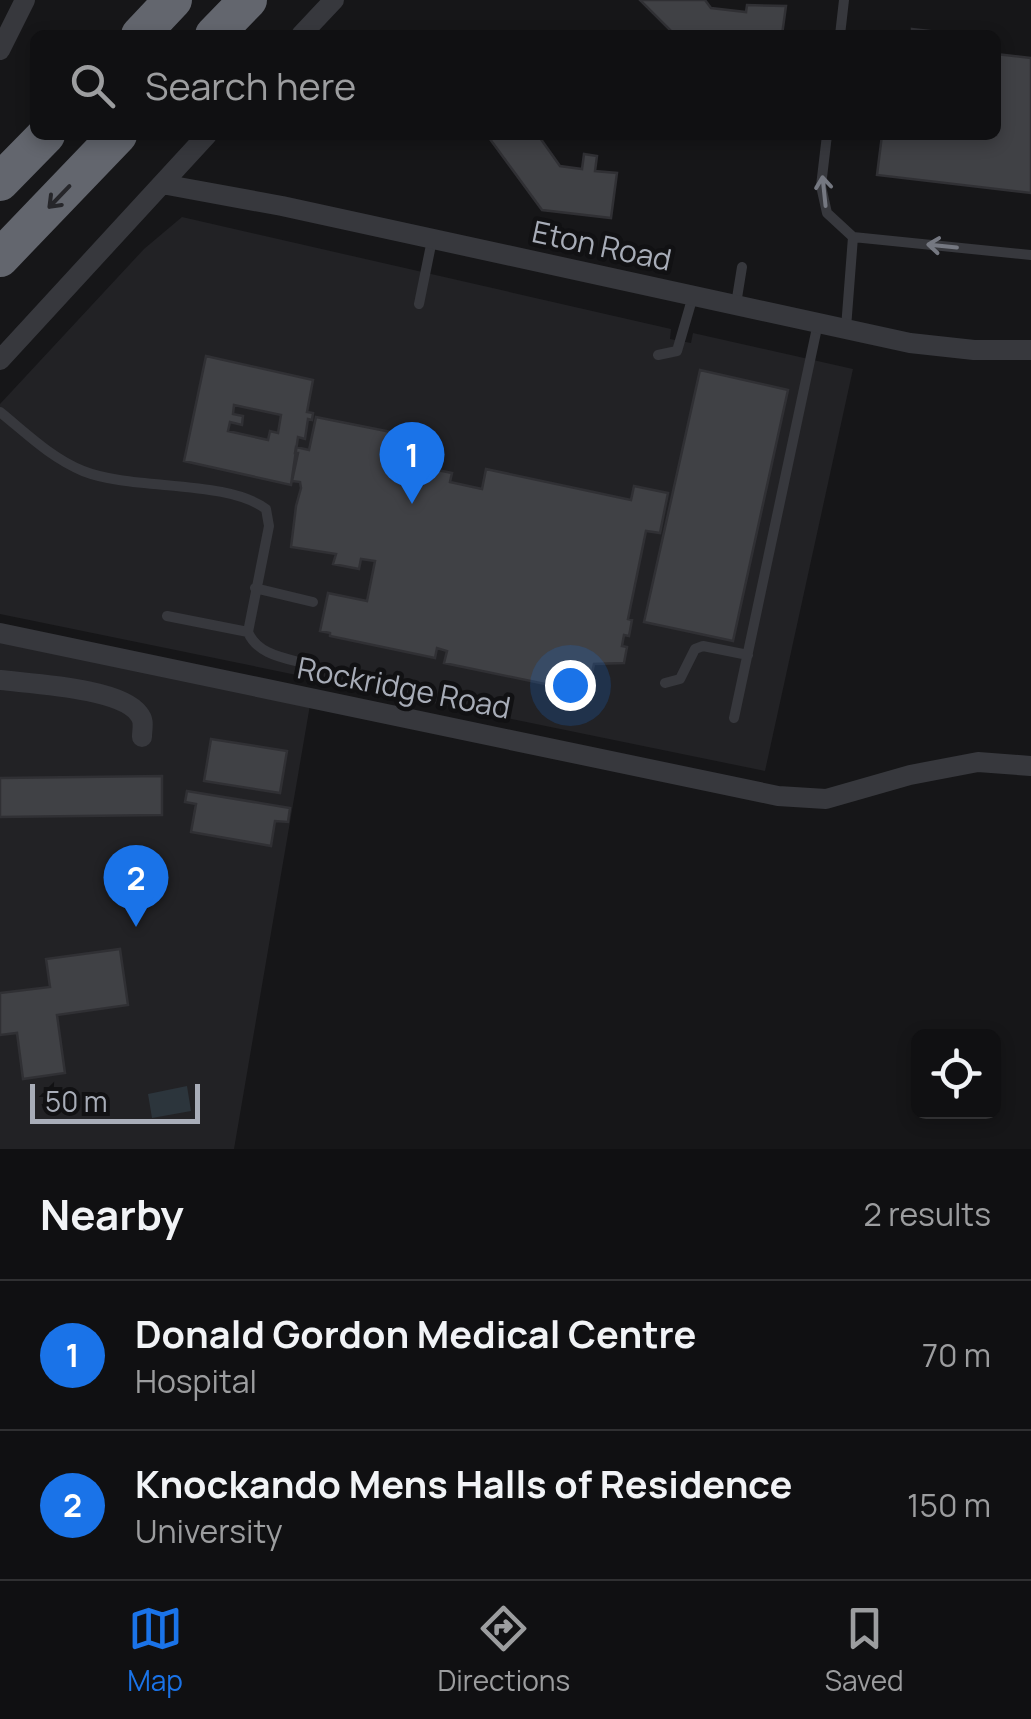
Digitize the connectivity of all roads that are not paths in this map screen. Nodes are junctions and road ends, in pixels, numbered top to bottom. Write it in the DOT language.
graph roads {
  1 [pos="24,0"];
  2 [pos="173,0"];
  3 [pos="248,0"];
  4 [pos="334,0"];
  5 [pos="844,0"];
  6 [pos="145,30"];
  7 [pos="219,30"];
  8 [pos="305,30"];
  9 [pos="841,30"];
  10 [pos="0,50"];
  11 [pos="41,140"];
  12 [pos="113,140"];
  13 [pos="202,140"];
  14 [pos="826,140"];
  15 [pos="0,182"];
  16 [pos="162,184"];
  17 [pos="853,236"];
  18 [pos="432,238"];
  19 [pos="1031,255"];
  20 [pos="0,258"];
  21 [pos="742,267"];
  22 [pos="693,295"];
  23 [pos="419,304"];
  24 [pos="736,304"];
  25 [pos="818,322"];
  26 [pos="846,328"];
  27 [pos="1031,350"];
  28 [pos="658,355"];
  29 [pos="0,360"];
  30 [pos="0,412"];
  31 [pos="255,588"];
  32 [pos="312,602"];
  33 [pos="167,616"];
  34 [pos="248,632"];
  35 [pos="0,634"];
  36 [pos="748,655"];
  37 [pos="310,665"];
  38 [pos="0,680"];
  39 [pos="665,683"];
  40 [pos="734,718"];
  41 [pos="142,737"];
  42 [pos="1031,766"];
  1 -- 10 [label="street"];
  2 -- 6 [label="highway"];
  3 -- 7 [label="highway"];
  4 -- 8 [label="street"];
  5 -- 9 [label="lane"];
  11 -- 15 [label="highway"];
  12 -- 20 [label="highway, one-way"];
  13 -- 16 [label="street"];
  17 -- 14 [label="lane, one-way"];
  16 -- 18 [label="street, Eton Road"];
  16 -- 29 [label="street"];
  19 -- 17 [label="lane, one-way"];
  17 -- 26 [label="lane"];
  18 -- 22 [label="street, Eton Road"];
  18 -- 23 [label="lane"];
  21 -- 24 [label="lane"];
  22 -- 24 [label="street, Eton Road"];
  22 -- 28 [label="lane"];
  24 -- 25 [label="street, Eton Road"];
  25 -- 26 [label="street, Eton Road"];
  25 -- 36 [label="lane"];
  26 -- 27 [label="street, Eton Road"];
  30 -- 31 [label="lane"];
  31 -- 32 [label="lane"];
  31 -- 34 [label="lane"];
  33 -- 34 [label="lane"];
  34 -- 37 [label="lane"];
  35 -- 42 [label="street, Rockridge Road"];
  36 -- 39 [label="lane"];
  36 -- 40 [label="lane"];
  38 -- 41 [label="street"];
}
